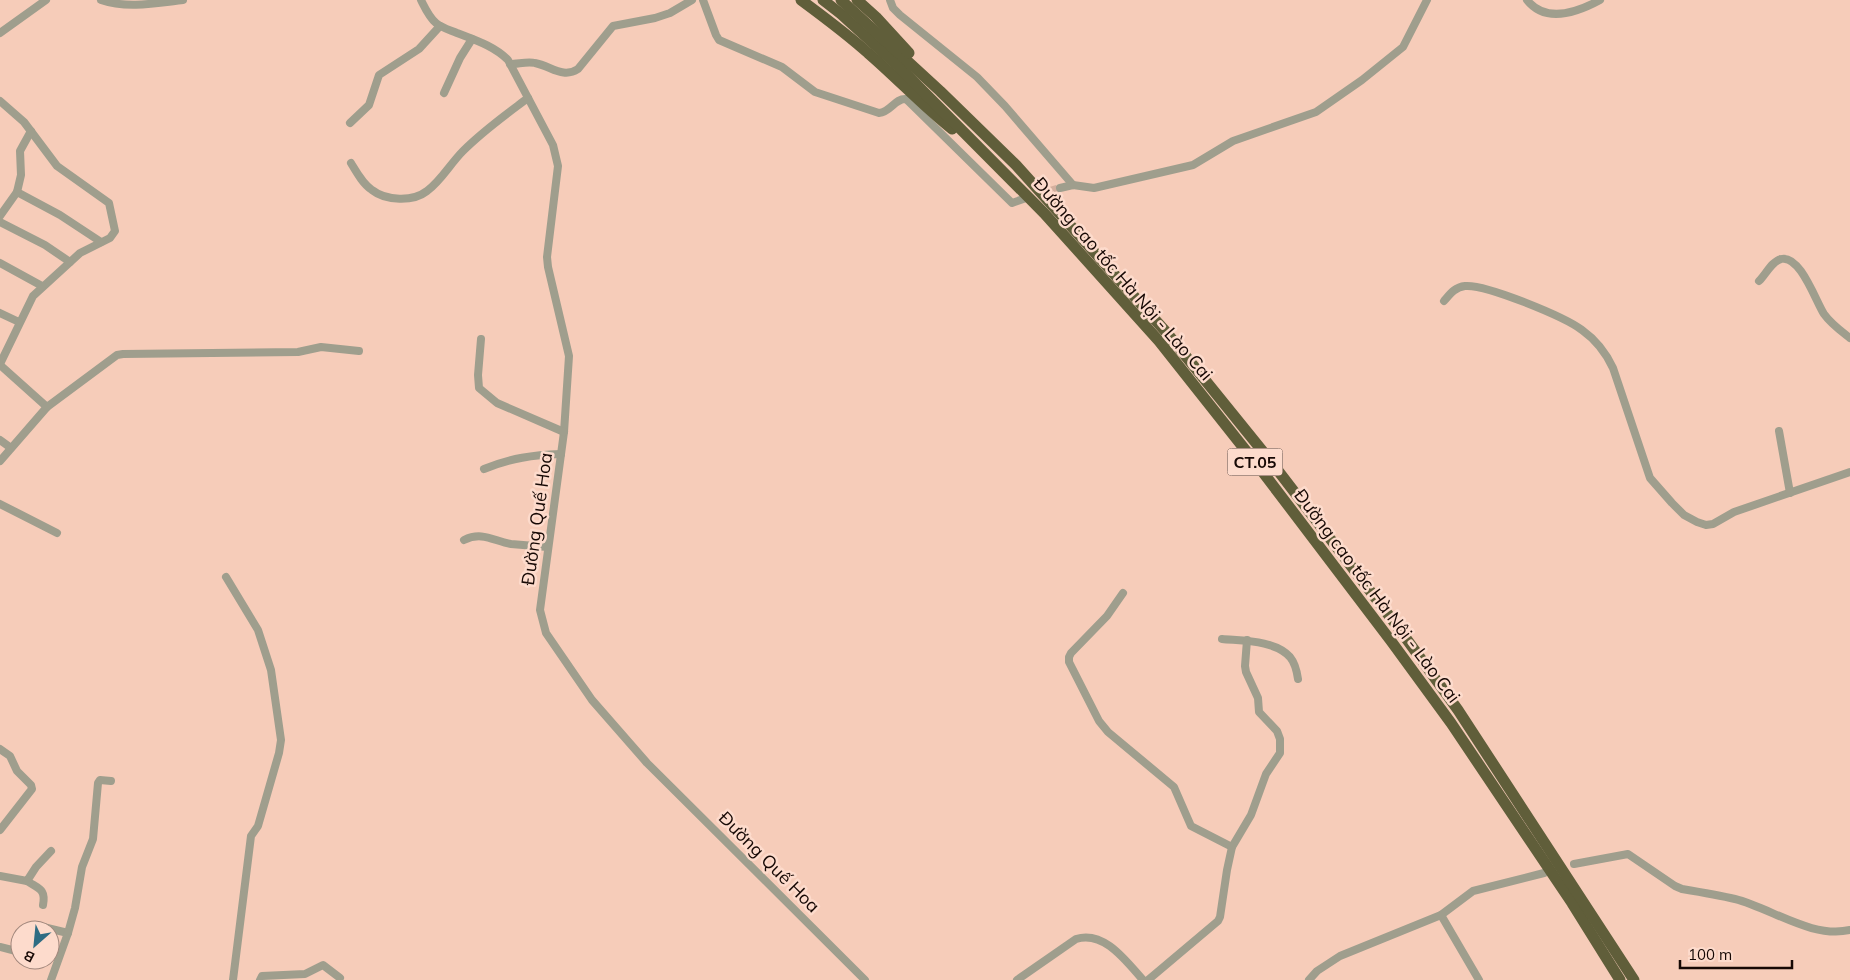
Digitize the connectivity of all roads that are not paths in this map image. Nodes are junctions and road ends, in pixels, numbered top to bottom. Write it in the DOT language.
graph roads {
  1 [pos="46,0"];
  2 [pos="101,0"];
  3 [pos="183,0"];
  4 [pos="421,0"];
  5 [pos="692,0"];
  6 [pos="703,0"];
  7 [pos="801,0"];
  8 [pos="823,0"];
  9 [pos="841,0"];
  10 [pos="857,0"];
  11 [pos="890,0"];
  12 [pos="1427,0"];
  13 [pos="1527,0"];
  14 [pos="1598,1"];
  15 [pos="440,26"];
  16 [pos="0,33"];
  17 [pos="472,39"];
  18 [pos="510,64"];
  19 [pos="940,91"];
  20 [pos="444,93"];
  21 [pos="528,98"];
  22 [pos="0,101"];
  23 [pos="350,123"];
  24 [pos="31,131"];
  25 [pos="992,160"];
  26 [pos="351,163"];
  27 [pos="1073,186"];
  28 [pos="1060,188"];
  29 [pos="17,192"];
  30 [pos="1029,197"];
  31 [pos="0,216"];
  32 [pos="0,222"];
  33 [pos="101,242"];
  34 [pos="70,262"];
  35 [pos="0,263"];
  36 [pos="1760,281"];
  37 [pos="42,286"];
  38 [pos="1444,301"];
  39 [pos="0,312"];
  40 [pos="19,322"];
  41 [pos="1850,338"];
  42 [pos="481,339"];
  43 [pos="359,351"];
  44 [pos="0,364"];
  45 [pos="47,407"];
  46 [pos="1779,431"];
  47 [pos="564,432"];
  48 [pos="0,440"];
  49 [pos="11,448"];
  50 [pos="561,454"];
  51 [pos="0,461"];
  52 [pos="484,469"];
  53 [pos="1850,472"];
  54 [pos="1790,493"];
  55 [pos="0,504"];
  56 [pos="56,533"];
  57 [pos="464,540"];
  58 [pos="547,547"];
  59 [pos="226,577"];
  60 [pos="1123,593"];
  61 [pos="1222,640"];
  62 [pos="1247,640"];
  63 [pos="1298,679"];
  64 [pos="0,749"];
  65 [pos="110,781"];
  66 [pos="0,830"];
  67 [pos="1232,847"];
  68 [pos="51,851"];
  69 [pos="1574,864"];
  70 [pos="1544,873"];
  71 [pos="0,876"];
  72 [pos="27,881"];
  73 [pos="43,906"];
  74 [pos="1441,915"];
  75 [pos="60,930"];
  76 [pos="1850,930"];
  77 [pos="68,932"];
  78 [pos="340,978"];
  79 [pos="51,980"];
  80 [pos="233,980"];
  81 [pos="260,980"];
  82 [pos="865,980"];
  83 [pos="1017,980"];
  84 [pos="1143,980"];
  85 [pos="1148,980"];
  86 [pos="1309,980"];
  87 [pos="1479,980"];
  88 [pos="1620,980"];
  89 [pos="1634,980"];
  1 -- 16 [label="street"];
  2 -- 3 [label="street"];
  4 -- 15 [label="street, Đường Quế Hoa"];
  5 -- 18 [label="street"];
  6 -- 30 [label="street"];
  7 -- 25 [label="highway"];
  8 -- 25 [label="highway, Đường cao tốc Hà Nội - Lào Cai / CT.05"];
  9 -- 19 [label="highway, Đường cao tốc Hà Nội - Lào Cai / CT.05"];
  10 -- 19 [label="highway"];
  11 -- 27 [label="street"];
  12 -- 27 [label="street"];
  13 -- 14 [label="street"];
  15 -- 17 [label="street, Đường Quế Hoa"];
  15 -- 23 [label="street"];
  17 -- 18 [label="street, Đường Quế Hoa"];
  17 -- 20 [label="street"];
  18 -- 21 [label="street, Đường Quế Hoa"];
  19 -- 89 [label="highway, Đường cao tốc Hà Nội - Lào Cai / CT.05"];
  21 -- 26 [label="street"];
  21 -- 47 [label="street, Đường Quế Hoa"];
  22 -- 24 [label="street"];
  24 -- 29 [label="street"];
  24 -- 33 [label="street"];
  25 -- 88 [label="highway, Đường cao tốc Hà Nội - Lào Cai / CT.05"];
  27 -- 28 [label="street"];
  29 -- 31 [label="street"];
  29 -- 33 [label="street"];
  32 -- 34 [label="street"];
  33 -- 34 [label="street"];
  34 -- 37 [label="street"];
  35 -- 37 [label="street"];
  36 -- 41 [label="street"];
  37 -- 40 [label="street"];
  38 -- 54 [label="street"];
  39 -- 40 [label="street"];
  40 -- 44 [label="street"];
  42 -- 47 [label="street"];
  43 -- 45 [label="street"];
  44 -- 45 [label="street"];
  45 -- 49 [label="street"];
  46 -- 54 [label="street"];
  47 -- 50 [label="street, Đường Quế Hoa"];
  48 -- 49 [label="street"];
  49 -- 51 [label="street"];
  50 -- 52 [label="street"];
  50 -- 58 [label="street, Đường Quế Hoa"];
  53 -- 54 [label="street"];
  55 -- 56 [label="street"];
  57 -- 58 [label="street"];
  58 -- 82 [label="street, Đường Quế Hoa"];
  59 -- 80 [label="street"];
  60 -- 67 [label="street"];
  61 -- 62 [label="street"];
  62 -- 63 [label="street"];
  62 -- 67 [label="street"];
  64 -- 66 [label="street"];
  65 -- 77 [label="street"];
  67 -- 85 [label="street"];
  68 -- 72 [label="street"];
  69 -- 76 [label="street"];
  70 -- 74 [label="street"];
  71 -- 72 [label="street"];
  72 -- 73 [label="street"];
  74 -- 86 [label="street"];
  74 -- 87 [label="street"];
  75 -- 77 [label="street"];
  77 -- 79 [label="street"];
  78 -- 81 [label="street"];
  83 -- 84 [label="street"];
}
